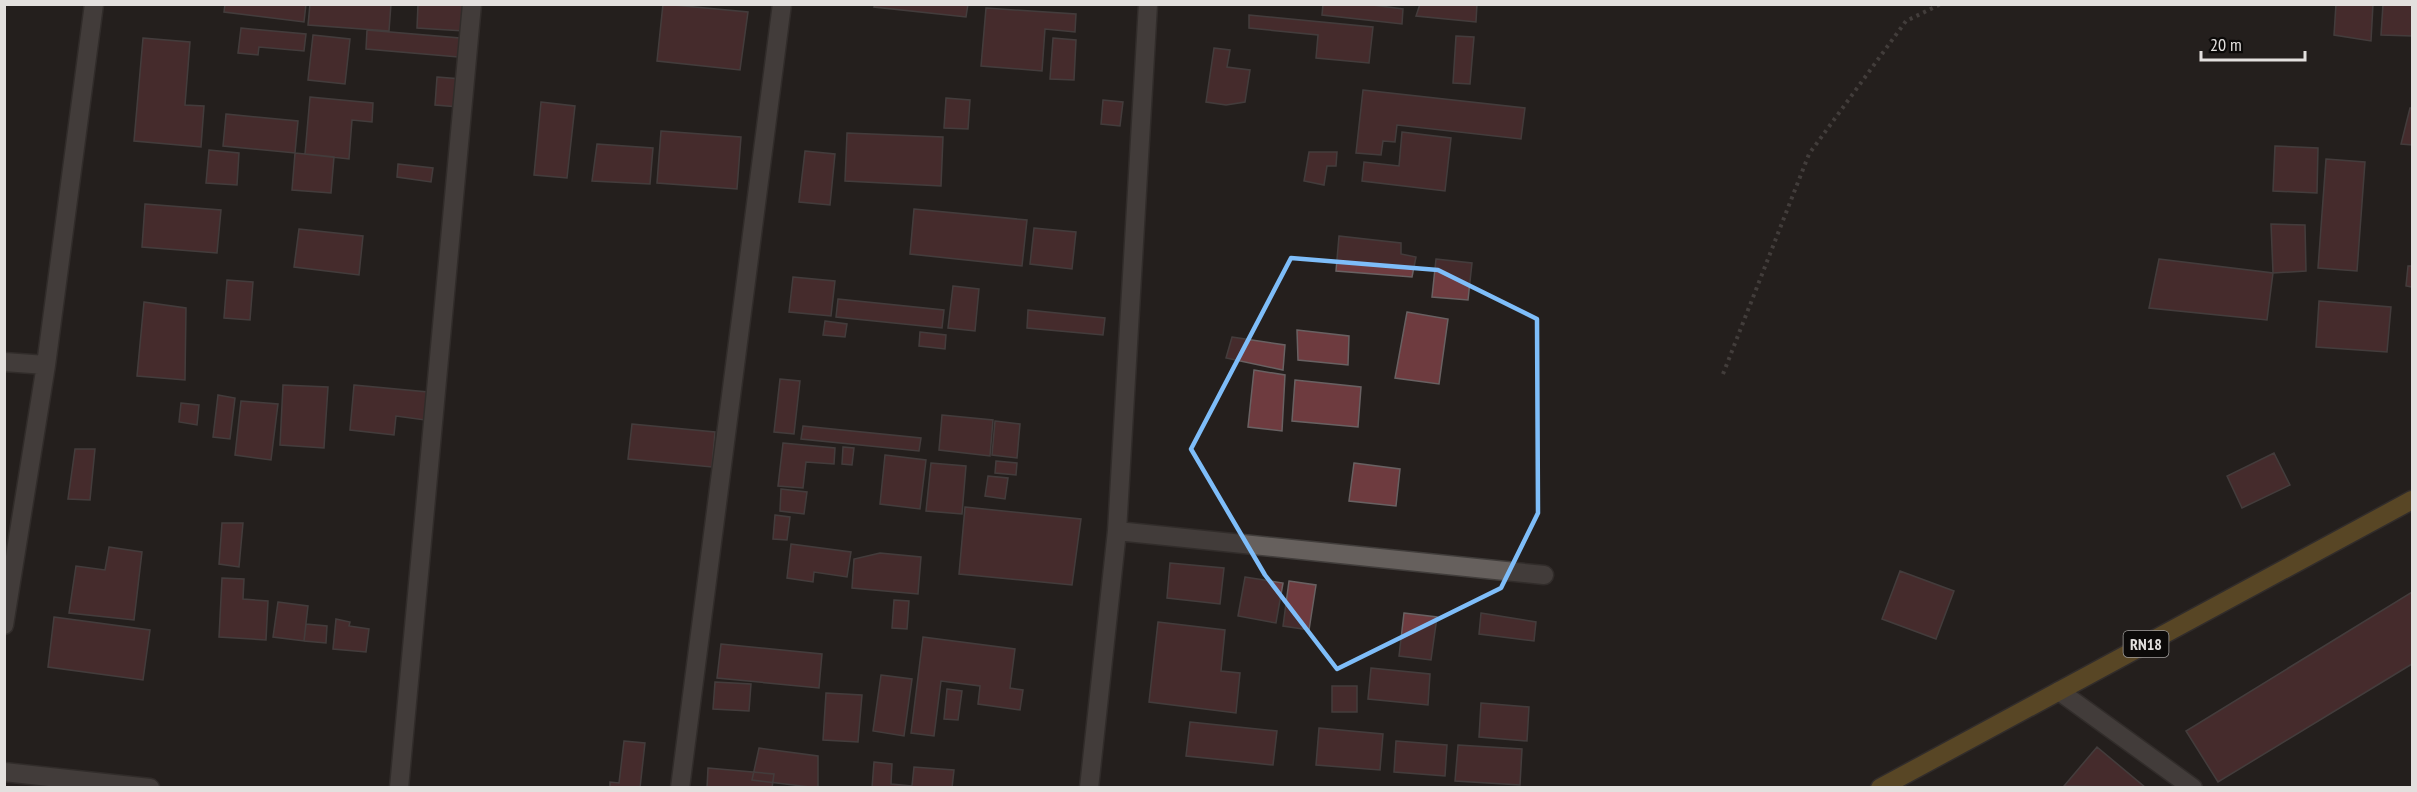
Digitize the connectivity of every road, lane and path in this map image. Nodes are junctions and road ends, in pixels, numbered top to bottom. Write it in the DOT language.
graph roads {
  1 [pos="94,4"];
  2 [pos="472,4"];
  3 [pos="782,4"];
  4 [pos="1148,4"];
  5 [pos="1941,4"];
  6 [pos="4,362"];
  7 [pos="46,365"];
  8 [pos="1723,374"];
  9 [pos="2412,500"];
  10 [pos="1117,531"];
  11 [pos="1544,575"];
  12 [pos="4,625"];
  13 [pos="2059,691"];
  14 [pos="4,772"];
  15 [pos="150,788"];
  16 [pos="399,788"];
  17 [pos="680,788"];
  18 [pos="1089,788"];
  19 [pos="1880,788"];
  20 [pos="2193,788"];
  1 -- 7 [label="street"];
  2 -- 16 [label="street"];
  3 -- 17 [label="street"];
  4 -- 10 [label="street"];
  5 -- 8 [label="path"];
  6 -- 7 [label="street"];
  7 -- 12 [label="street"];
  9 -- 13 [label="main road, RN18"];
  10 -- 11 [label="street"];
  10 -- 18 [label="street"];
  13 -- 19 [label="main road, RN18"];
  13 -- 20 [label="street"];
  14 -- 15 [label="street"];
}
